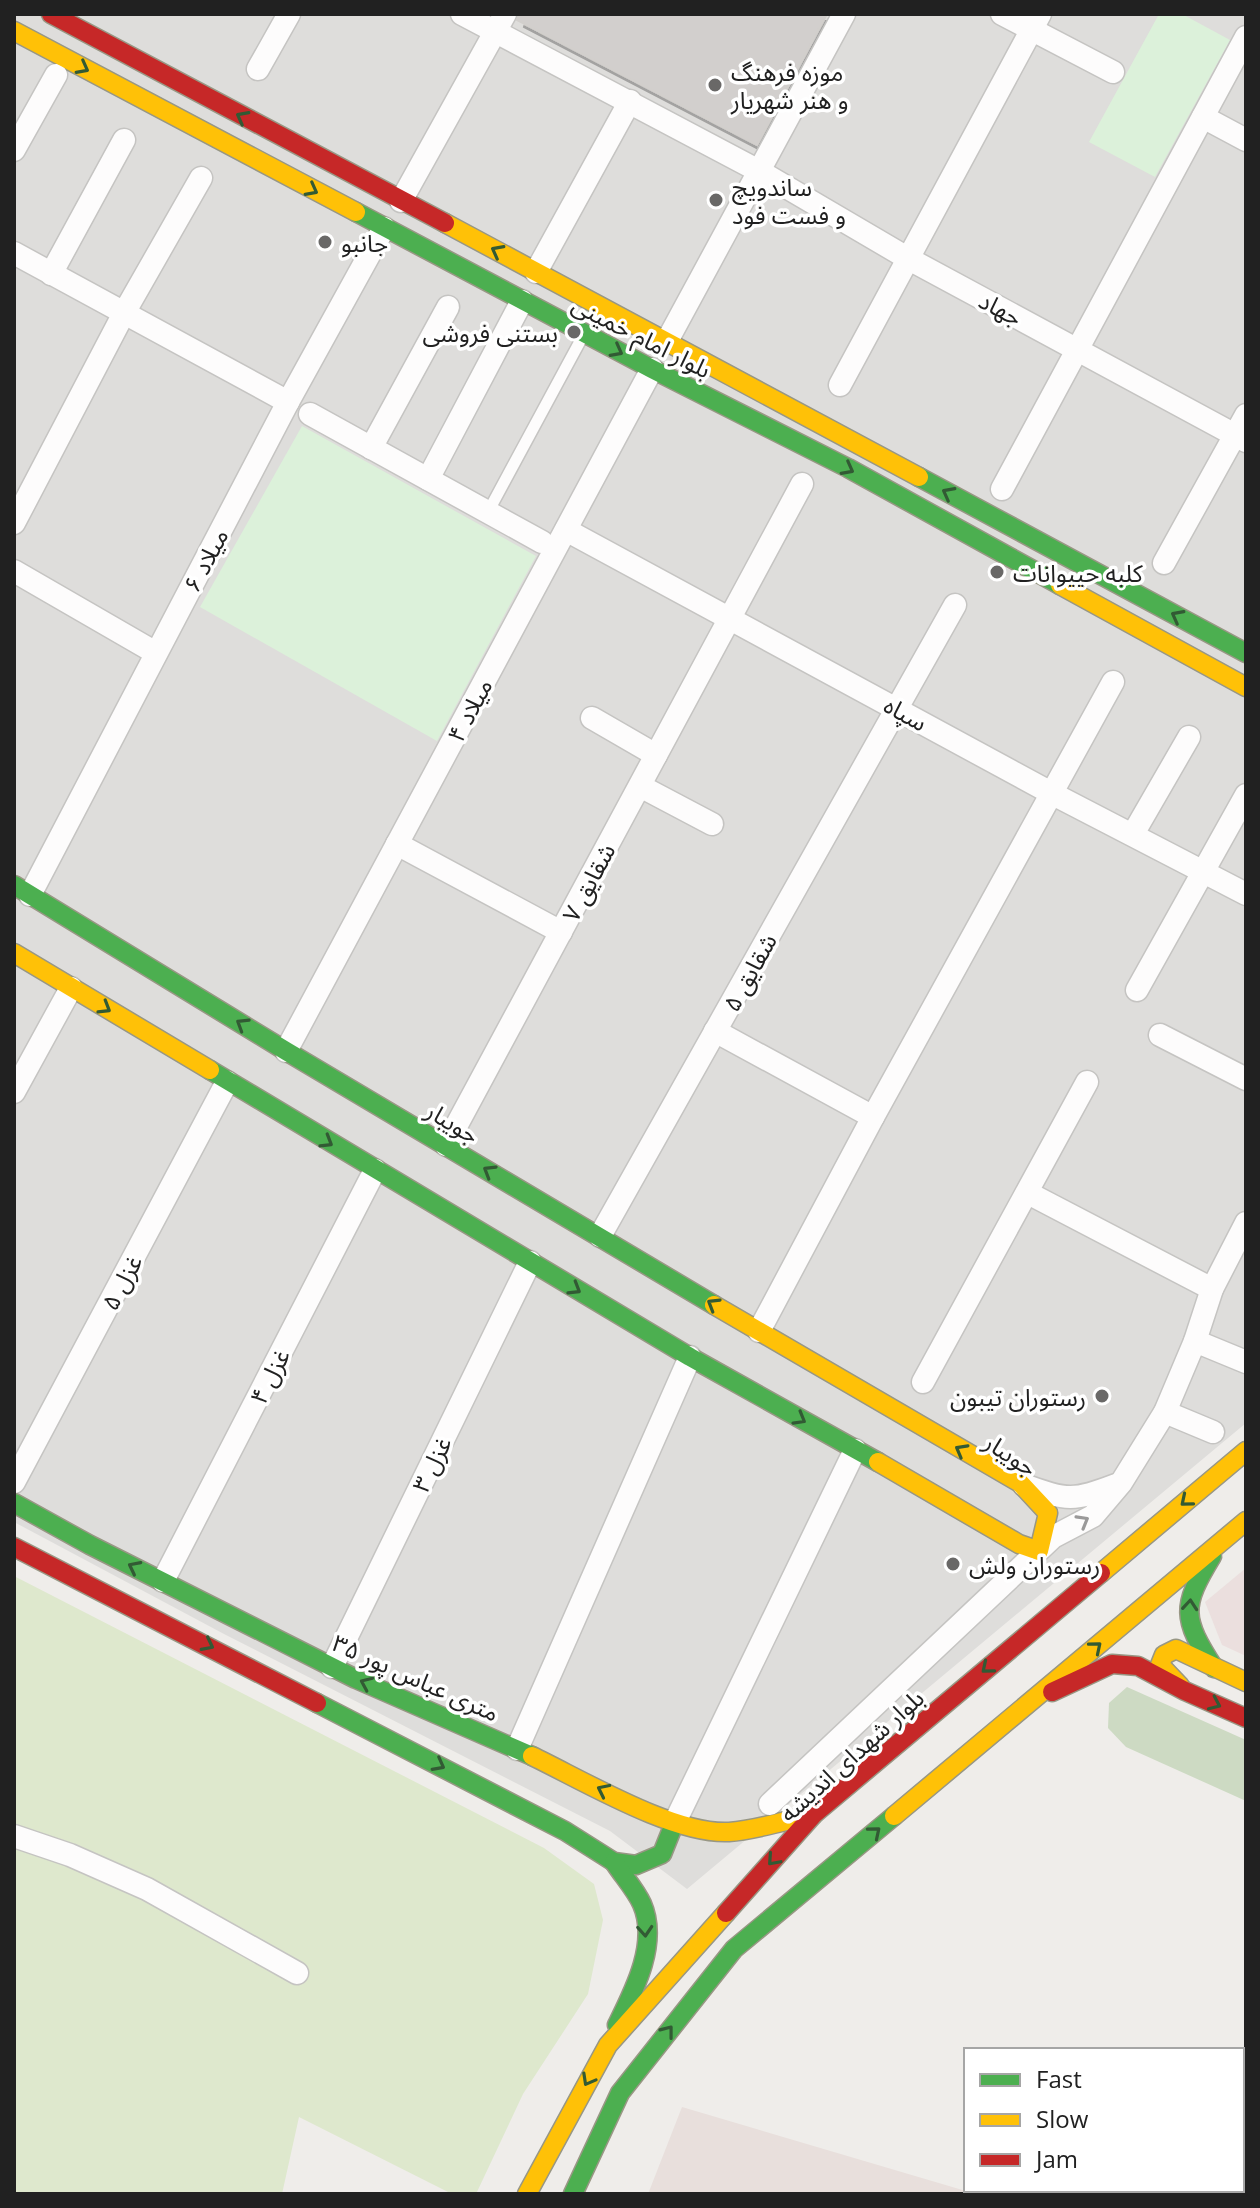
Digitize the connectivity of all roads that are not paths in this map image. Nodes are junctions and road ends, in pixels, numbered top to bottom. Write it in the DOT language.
graph roads {
  1 [pos="51,14"];
  2 [pos="289,14"];
  3 [pos="462,14"];
  4 [pos="844,14"];
  5 [pos="1002,14"];
  6 [pos="1036,22"];
  7 [pos="500,23"];
  8 [pos="14,31"];
  9 [pos="1246,37"];
  10 [pos="258,69"];
  11 [pos="1113,72"];
  12 [pos="56,75"];
  13 [pos="630,101"];
  14 [pos="1203,117"];
  15 [pos="124,140"];
  16 [pos="1246,140"];
  17 [pos="14,150"];
  18 [pos="759,171"];
  19 [pos="201,178"];
  20 [pos="401,201"];
  21 [pos="384,228"];
  22 [pos="14,253"];
  23 [pos="909,259"];
  24 [pos="536,272"];
  25 [pos="51,274"];
  26 [pos="522,301"];
  27 [pos="448,307"];
  28 [pos="124,313"];
  29 [pos="584,334"];
  30 [pos="667,341"];
  31 [pos="1078,350"];
  32 [pos="652,369"];
  33 [pos="840,385"];
  34 [pos="288,402"];
  35 [pos="310,414"];
  36 [pos="1246,415"];
  37 [pos="1241,438"];
  38 [pos="371,448"];
  39 [pos="428,479"];
  40 [pos="802,484"];
  41 [pos="1002,489"];
  42 [pos="488,512"];
  43 [pos="14,523"];
  44 [pos="566,530"];
  45 [pos="542,542"];
  46 [pos="1164,563"];
  47 [pos="14,571"];
  48 [pos="955,605"];
  49 [pos="730,618"];
  50 [pos="156,653"];
  51 [pos="1246,653"];
  52 [pos="1113,682"];
  53 [pos="1246,687"];
  54 [pos="897,708"];
  55 [pos="592,718"];
  56 [pos="1189,737"];
  57 [pos="656,755"];
  58 [pos="640,786"];
  59 [pos="1053,794"];
  60 [pos="1246,795"];
  61 [pos="712,824"];
  62 [pos="1133,834"];
  63 [pos="397,844"];
  64 [pos="1202,871"];
  65 [pos="22,890"];
  66 [pos="1246,894"];
  67 [pos="561,932"];
  68 [pos="14,953"];
  69 [pos="71,988"];
  70 [pos="1137,990"];
  71 [pos="715,1031"];
  72 [pos="1160,1035"];
  73 [pos="286,1051"];
  74 [pos="1246,1079"];
  75 [pos="227,1082"];
  76 [pos="1087,1082"];
  77 [pos="14,1092"];
  78 [pos="873,1117"];
  79 [pos="446,1145"];
  80 [pos="375,1170"];
  81 [pos="1028,1193"];
  82 [pos="1246,1223"];
  83 [pos="600,1236"];
  84 [pos="530,1262"];
  85 [pos="1212,1289"];
  86 [pos="759,1331"];
  87 [pos="1195,1341"];
  88 [pos="690,1357"];
  89 [pos="1246,1362"];
  90 [pos="923,1382"];
  91 [pos="1165,1412"];
  92 [pos="1213,1432"];
  93 [pos="855,1450"];
  94 [pos="1246,1451"];
  95 [pos="14,1482"];
  96 [pos="1020,1483"];
  97 [pos="1121,1483"];
  98 [pos="14,1503"];
  99 [pos="1246,1521"];
  100 [pos="1220,1542"];
  101 [pos="14,1547"];
  102 [pos="1039,1551"];
  103 [pos="163,1581"];
  104 [pos="332,1667"];
  105 [pos="1214,1668"];
  106 [pos="1246,1682"];
  107 [pos="1185,1691"];
  108 [pos="1032,1701"];
  109 [pos="1246,1718"];
  110 [pos="517,1749"];
  111 [pos="770,1804"];
  112 [pos="814,1814"];
  113 [pos="674,1824"];
  114 [pos="14,1836"];
  115 [pos="614,1862"];
  116 [pos="297,1973"];
  117 [pos="608,2045"];
  118 [pos="527,2194"];
  119 [pos="573,2194"];
  20 -- 1 [label="street, بلوار امام خمینی, one-way"];
  2 -- 10 [label="street"];
  3 -- 7 [label="street, جهاد"];
  4 -- 18 [label="street"];
  5 -- 6 [label="street"];
  6 -- 11 [label="street"];
  6 -- 23 [label="street"];
  7 -- 13 [label="street, جهاد"];
  7 -- 20 [label="street"];
  8 -- 21 [label="street, بلوار امام خمینی, one-way"];
  9 -- 14 [label="street"];
  12 -- 17 [label="street"];
  13 -- 18 [label="street, جهاد"];
  13 -- 24 [label="street"];
  14 -- 16 [label="street"];
  14 -- 31 [label="street"];
  15 -- 25 [label="street"];
  18 -- 23 [label="street, جهاد"];
  18 -- 30 [label="street"];
  19 -- 28 [label="street"];
  20 -- 21 [label="street"];
  24 -- 20 [label="street, بلوار امام خمینی, one-way"];
  21 -- 26 [label="street, بلوار امام خمینی"];
  21 -- 34 [label="street, میلاد ۶"];
  22 -- 25 [label="street"];
  23 -- 31 [label="street, جهاد"];
  23 -- 33 [label="street"];
  24 -- 30 [label="street, بلوار امام خمینی"];
  25 -- 28 [label="street"];
  26 -- 29 [label="street, بلوار امام خمینی"];
  26 -- 39 [label="street"];
  27 -- 38 [label="street"];
  28 -- 34 [label="street"];
  28 -- 43 [label="street"];
  29 -- 32 [label="street, بلوار امام خمینی, one-way"];
  29 -- 42 [label="lane"];
  30 -- 32 [label="street"];
  51 -- 30 [label="street, بلوار امام خمینی, one-way"];
  31 -- 37 [label="street, جهاد"];
  31 -- 41 [label="street"];
  32 -- 44 [label="street, میلاد ۴"];
  32 -- 53 [label="street, بلوار امام خمینی, one-way"];
  34 -- 50 [label="street, میلاد ۶"];
  35 -- 38 [label="street"];
  36 -- 37 [label="street"];
  37 -- 46 [label="street"];
  38 -- 39 [label="street"];
  39 -- 42 [label="street"];
  40 -- 49 [label="street, شقایق ۷"];
  42 -- 45 [label="street"];
  44 -- 49 [label="street, سپاه"];
  44 -- 63 [label="street, میلاد ۴"];
  47 -- 50 [label="street"];
  48 -- 54 [label="street, شقایق ۵"];
  49 -- 54 [label="street, سپاه"];
  49 -- 57 [label="street, شقایق ۷"];
  50 -- 65 [label="street, میلاد ۶"];
  52 -- 59 [label="street"];
  54 -- 59 [label="street, سپاه"];
  54 -- 71 [label="street, شقایق ۵"];
  55 -- 57 [label="street"];
  56 -- 62 [label="street"];
  57 -- 58 [label="street, شقایق ۷"];
  58 -- 61 [label="street"];
  58 -- 67 [label="street, شقایق ۷"];
  59 -- 62 [label="street, سپاه"];
  59 -- 78 [label="street"];
  60 -- 64 [label="street"];
  62 -- 64 [label="street, سپاه"];
  63 -- 67 [label="street"];
  63 -- 73 [label="street, میلاد ۴"];
  64 -- 66 [label="street, سپاه"];
  64 -- 70 [label="street"];
  73 -- 65 [label="street, جویبار, one-way"];
  67 -- 79 [label="street, شقایق ۷"];
  68 -- 69 [label="street"];
  69 -- 75 [label="street, one-way"];
  69 -- 77 [label="street"];
  71 -- 78 [label="street"];
  71 -- 83 [label="street, شقایق ۵"];
  72 -- 74 [label="street"];
  73 -- 79 [label="street, جویبار"];
  75 -- 80 [label="street, one-way"];
  75 -- 95 [label="street, غزل ۵"];
  76 -- 81 [label="street"];
  78 -- 86 [label="street"];
  83 -- 79 [label="street, جویبار, one-way"];
  80 -- 84 [label="street"];
  80 -- 103 [label="street, غزل ۴"];
  81 -- 85 [label="street"];
  81 -- 90 [label="street"];
  82 -- 85 [label="street"];
  86 -- 83 [label="street, جویبار, one-way"];
  84 -- 88 [label="street, one-way"];
  84 -- 104 [label="street, غزل ۳"];
  85 -- 87 [label="street"];
  96 -- 86 [label="street, جویبار, one-way"];
  87 -- 89 [label="street"];
  87 -- 91 [label="street"];
  88 -- 93 [label="street, one-way"];
  88 -- 110 [label="street"];
  91 -- 92 [label="street"];
  91 -- 97 [label="street"];
  93 -- 102 [label="street"];
  93 -- 113 [label="street"];
  94 -- 112 [label="street, بلوار شهدای اندیشه, one-way"];
  96 -- 97 [label="street"];
  96 -- 102 [label="street, جویبار"];
  102 -- 97 [label="street, one-way"];
  103 -- 98 [label="street, ۳۵ متری عباس پور, one-way"];
  99 -- 100 [label="street"];
  105 -- 100 [label="street, one-way"];
  108 -- 100 [label="street, one-way"];
  101 -- 115 [label="street, one-way"];
  102 -- 111 [label="street"];
  103 -- 104 [label="street, ۳۵ متری عباس پور"];
  110 -- 104 [label="street, ۳۵ متری عباس پور, one-way"];
  105 -- 106 [label="street"];
  105 -- 107 [label="street"];
  107 -- 108 [label="street"];
  107 -- 109 [label="street, one-way"];
  119 -- 108 [label="street, one-way"];
  113 -- 110 [label="street, ۳۵ متری عباس پور, one-way"];
  112 -- 113 [label="street, ۳۵ متری عباس پور"];
  112 -- 117 [label="street, بلوار شهدای اندیشه, one-way"];
  113 -- 115 [label="street"];
  114 -- 116 [label="street"];
  115 -- 117 [label="street, one-way"];
  117 -- 118 [label="street, بلوار شهدای اندیشه, one-way"];
}
